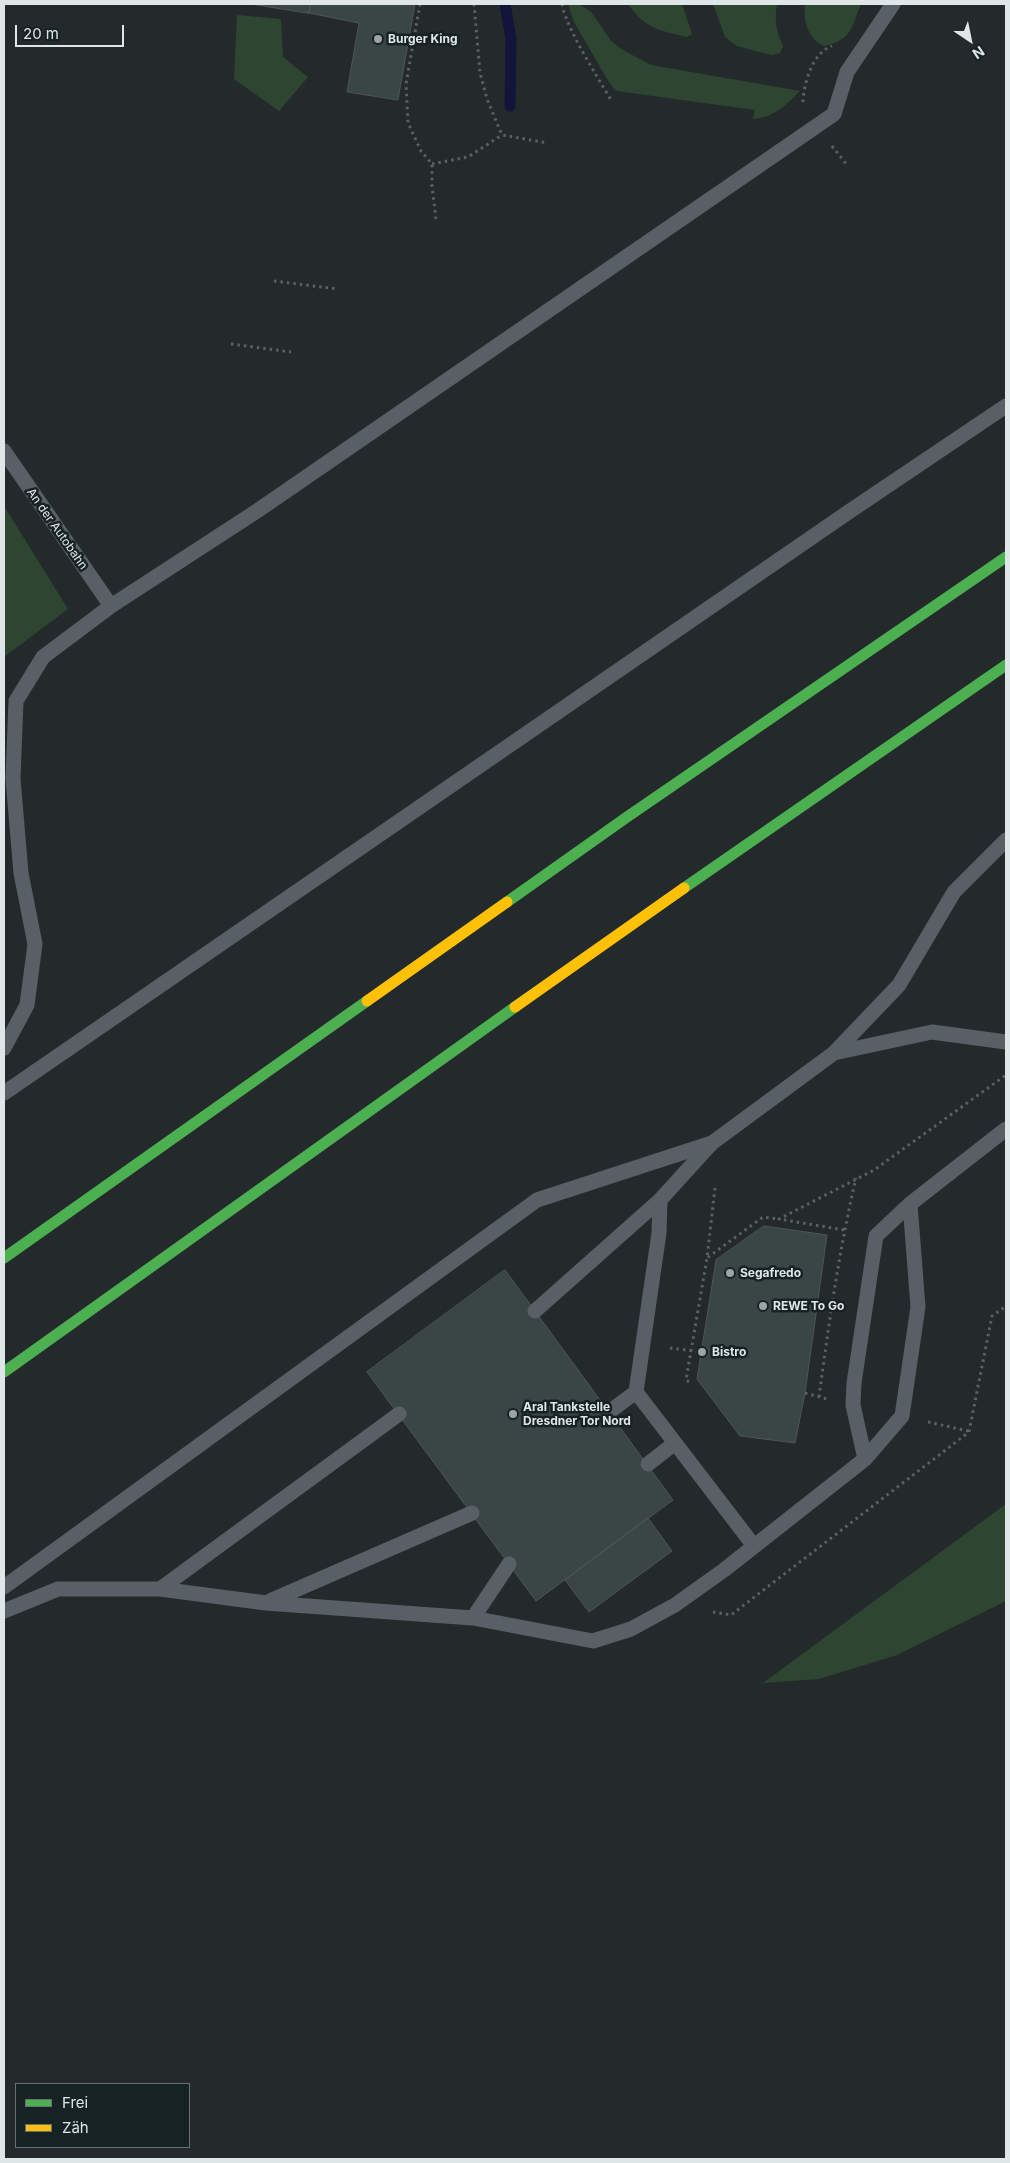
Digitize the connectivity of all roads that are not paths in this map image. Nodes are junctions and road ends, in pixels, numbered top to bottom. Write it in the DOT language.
graph roads {
  1 [pos="893,4"];
  2 [pos="1006,406"];
  3 [pos="4,451"];
  4 [pos="1006,556"];
  5 [pos="111,606"];
  6 [pos="1006,664"];
  7 [pos="1006,840"];
  8 [pos="1006,1042"];
  9 [pos="4,1048"];
  10 [pos="834,1053"];
  11 [pos="4,1092"];
  12 [pos="1006,1128"];
  13 [pos="712,1143"];
  14 [pos="660,1200"];
  15 [pos="910,1204"];
  16 [pos="4,1258"];
  17 [pos="535,1311"];
  18 [pos="4,1372"];
  19 [pos="636,1392"];
  20 [pos="609,1412"];
  21 [pos="399,1414"];
  22 [pos="675,1443"];
  23 [pos="865,1459"];
  24 [pos="648,1464"];
  25 [pos="472,1513"];
  26 [pos="754,1546"];
  27 [pos="509,1564"];
  28 [pos="4,1587"];
  29 [pos="160,1589"];
  30 [pos="266,1603"];
  31 [pos="4,1611"];
  32 [pos="473,1618"];
  1 -- 5 [label="lane"];
  2 -- 11 [label="lane"];
  3 -- 5 [label="lane, An der Autobahn"];
  4 -- 16 [label="highway"];
  5 -- 9 [label="lane"];
  6 -- 18 [label="highway"];
  7 -- 10 [label="lane"];
  8 -- 10 [label="lane"];
  10 -- 13 [label="lane"];
  12 -- 15 [label="lane"];
  13 -- 14 [label="lane"];
  13 -- 28 [label="lane"];
  14 -- 17 [label="lane"];
  14 -- 19 [label="lane"];
  15 -- 23 [label="lane"];
  15 -- 23 [label="lane"];
  19 -- 20 [label="lane"];
  19 -- 22 [label="lane"];
  21 -- 29 [label="lane"];
  22 -- 24 [label="lane"];
  22 -- 26 [label="lane"];
  23 -- 26 [label="lane"];
  25 -- 30 [label="lane"];
  26 -- 32 [label="lane"];
  27 -- 32 [label="lane"];
  29 -- 30 [label="lane"];
  29 -- 31 [label="lane"];
  30 -- 32 [label="lane"];
}
